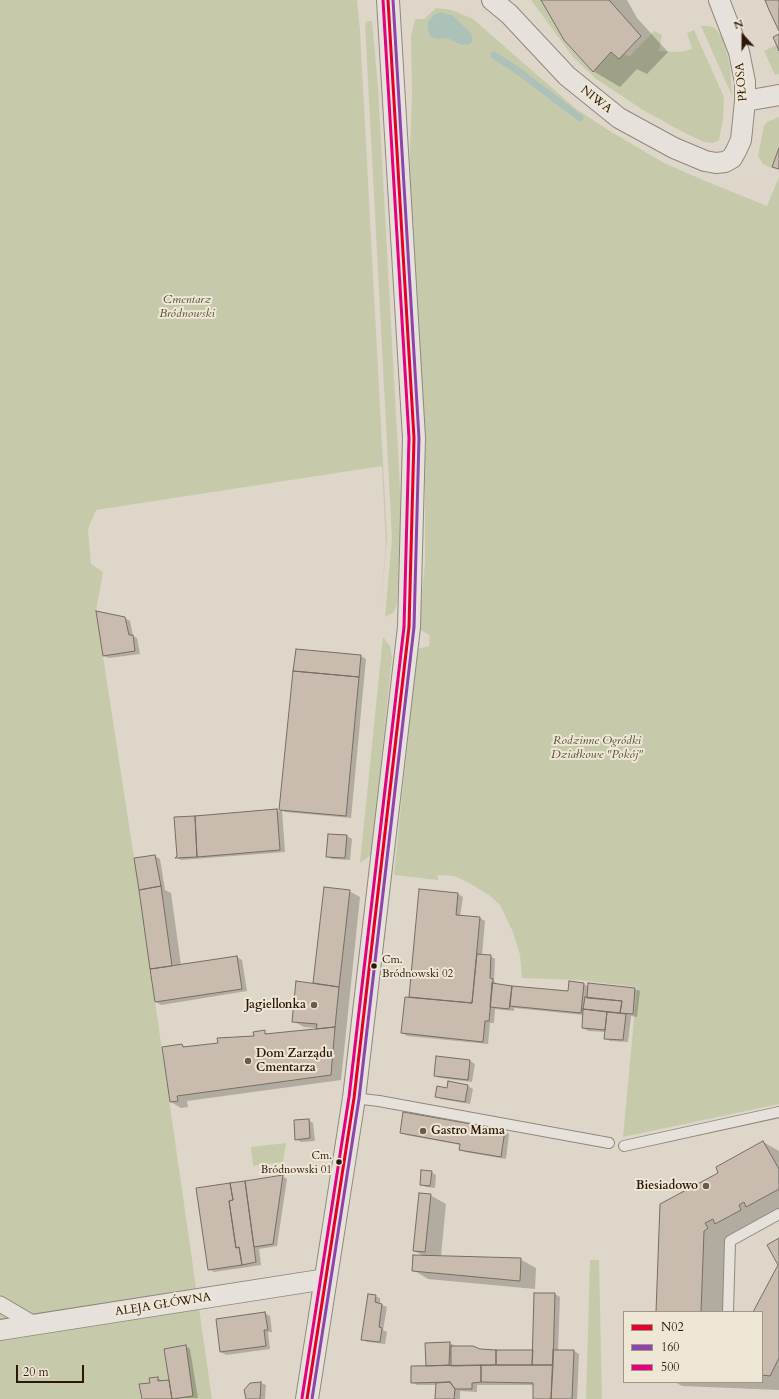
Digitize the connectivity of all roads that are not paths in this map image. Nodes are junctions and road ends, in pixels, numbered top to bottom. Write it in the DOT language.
graph roads {
  1 [pos="388,0"];
  2 [pos="492,0"];
  3 [pos="719,0"];
  4 [pos="779,95"];
  5 [pos="745,101"];
  6 [pos="725,162"];
  7 [pos="354,1098"];
  8 [pos="779,1112"];
  9 [pos="609,1143"];
  10 [pos="624,1146"];
  11 [pos="779,1214"];
  12 [pos="326,1279"];
  13 [pos="0,1304"];
  14 [pos="728,1311"];
  15 [pos="34,1324"];
  16 [pos="0,1330"];
  17 [pos="307,1399"];
  1 -- 7 [label="street"];
  2 -- 6 [label="street, NIWA"];
  3 -- 5 [label="street, PŁOSA"];
  4 -- 5 [label="street"];
  5 -- 6 [label="street, PŁOSA"];
  7 -- 9 [label="lane"];
  7 -- 12 [label="street"];
  8 -- 10 [label="lane"];
  11 -- 14 [label="lane"];
  12 -- 15 [label="street, ALEJA GŁÓWNA"];
  12 -- 17 [label="street"];
  13 -- 15 [label="street"];
  15 -- 16 [label="street, ALEJA GŁÓWNA"];
}
